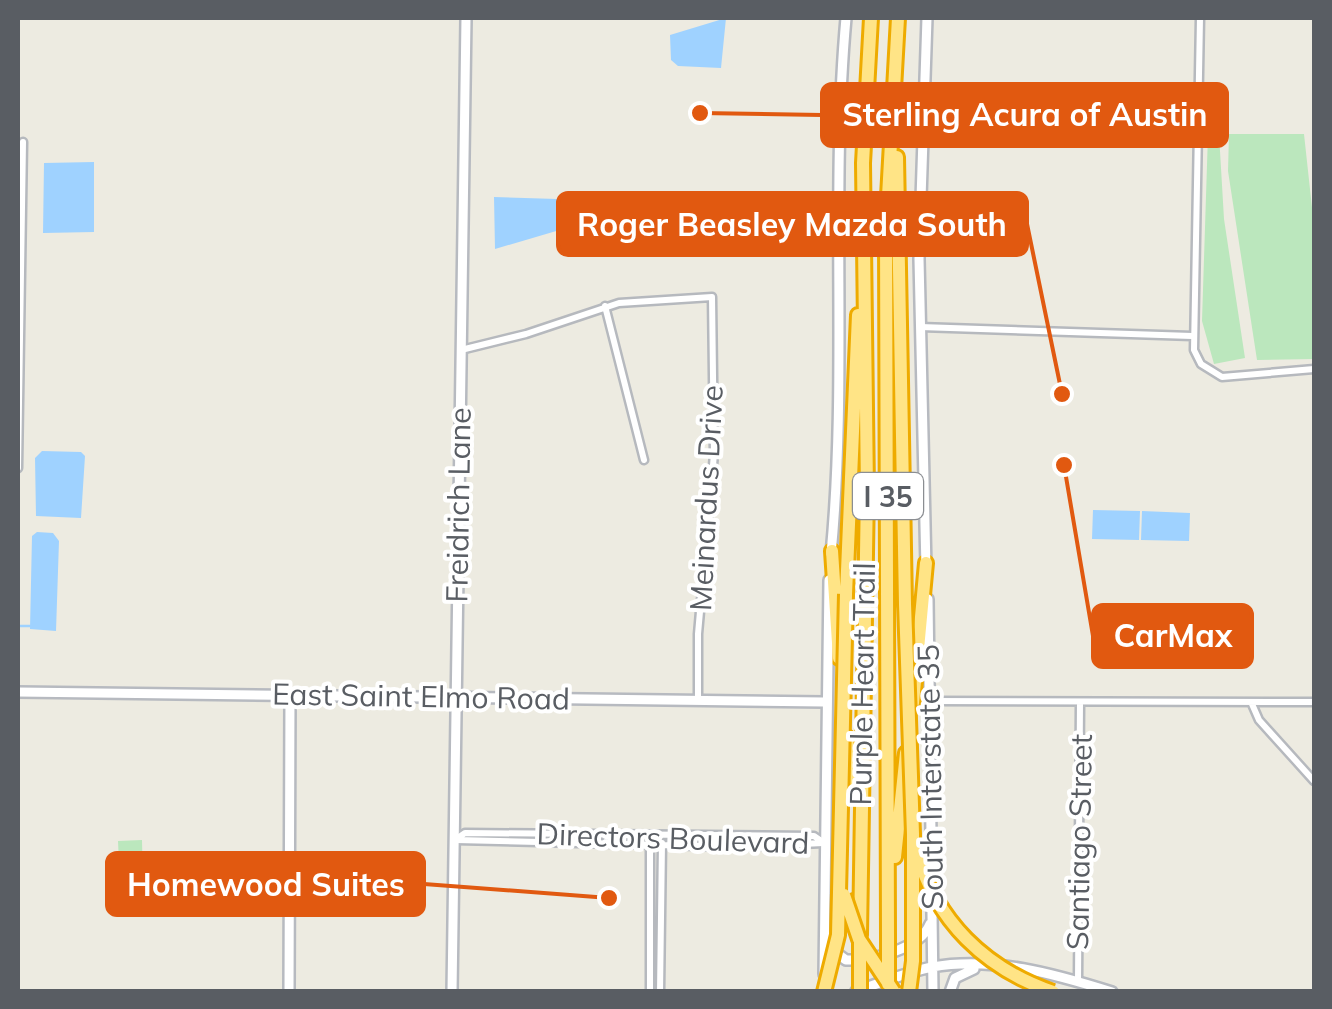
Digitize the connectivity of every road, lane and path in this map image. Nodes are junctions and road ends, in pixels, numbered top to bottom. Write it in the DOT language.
graph roads {
  1 [pos="466,18"];
  2 [pos="846,18"];
  3 [pos="871,18"];
  4 [pos="898,18"];
  5 [pos="927,18"];
  6 [pos="1200,18"];
  7 [pos="893,93"];
  8 [pos="23,142"];
  9 [pos="862,272"];
  10 [pos="605,306"];
  11 [pos="920,327"];
  12 [pos="1192,336"];
  13 [pos="461,350"];
  14 [pos="1314,369"];
  15 [pos="644,460"];
  16 [pos="18,468"];
  17 [pos="832,550"];
  18 [pos="926,564"];
  19 [pos="18,692"];
  20 [pos="290,694"];
  21 [pos="455,696"];
  22 [pos="698,698"];
  23 [pos="824,702"];
  24 [pos="931,702"];
  25 [pos="1314,702"];
  26 [pos="1080,703"];
  27 [pos="1252,704"];
  28 [pos="1314,780"];
  29 [pos="913,834"];
  30 [pos="650,835"];
  31 [pos="662,836"];
  32 [pos="858,837"];
  33 [pos="455,840"];
  34 [pos="740,842"];
  35 [pos="824,843"];
  36 [pos="650,845"];
  37 [pos="662,845"];
  38 [pos="840,878"];
  39 [pos="888,899"];
  40 [pos="932,918"];
  41 [pos="824,934"];
  42 [pos="981,966"];
  43 [pos="933,967"];
  44 [pos="1078,981"];
  45 [pos="289,992"];
  46 [pos="452,992"];
  47 [pos="650,992"];
  48 [pos="660,992"];
  49 [pos="825,992"];
  50 [pos="857,992"];
  51 [pos="891,992"];
  52 [pos="909,992"];
  53 [pos="933,992"];
  54 [pos="950,992"];
  55 [pos="1053,992"];
  56 [pos="1112,992"];
  1 -- 13 [label="main road, Freidrich Lane"];
  2 -- 17 [label="main road"];
  3 -- 9 [label="highway, Purple Heart Trail / I 35"];
  4 -- 7 [label="highway, Purple Heart Trail / I 35"];
  5 -- 11 [label="main road, South Interstate 35"];
  6 -- 12 [label="street"];
  7 -- 29 [label="highway, bridge"];
  7 -- 39 [label="highway, Purple Heart Trail / I 35"];
  8 -- 16 [label="street"];
  9 -- 32 [label="highway, Purple Heart Trail / I 35"];
  9 -- 38 [label="highway, bridge"];
  10 -- 13 [label="street"];
  10 -- 15 [label="street"];
  10 -- 22 [label="street, Meinardus Drive"];
  11 -- 12 [label="street"];
  11 -- 18 [label="main road, South Interstate 35"];
  12 -- 14 [label="street"];
  13 -- 21 [label="main road, Freidrich Lane"];
  17 -- 23 [label="main road"];
  17 -- 32 [label="highway"];
  18 -- 24 [label="main road, South Interstate 35"];
  18 -- 39 [label="highway"];
  19 -- 20 [label="main road, East Saint Elmo Road"];
  20 -- 21 [label="main road, East Saint Elmo Road"];
  20 -- 45 [label="main road"];
  21 -- 22 [label="main road, East Saint Elmo Road"];
  21 -- 33 [label="main road, Freidrich Lane"];
  22 -- 23 [label="main road, East Saint Elmo Road"];
  23 -- 35 [label="main road"];
  24 -- 26 [label="street"];
  24 -- 40 [label="main road, South Interstate 35"];
  25 -- 27 [label="street"];
  26 -- 27 [label="street"];
  26 -- 44 [label="street, Santiago Street"];
  27 -- 28 [label="street"];
  29 -- 52 [label="highway, bridge"];
  29 -- 55 [label="highway, bridge"];
  30 -- 31 [label="street, Directors Boulevard"];
  30 -- 33 [label="street, Directors Boulevard"];
  30 -- 36 [label="street"];
  31 -- 34 [label="street, Directors Boulevard"];
  31 -- 37 [label="street"];
  32 -- 50 [label="highway, Purple Heart Trail / I 35, bridge"];
  33 -- 36 [label="street, Directors Boulevard"];
  33 -- 46 [label="main road, Freidrich Lane"];
  34 -- 35 [label="street, Directors Boulevard"];
  34 -- 37 [label="street, Directors Boulevard"];
  35 -- 41 [label="main road"];
  36 -- 37 [label="street, Directors Boulevard"];
  36 -- 47 [label="street"];
  37 -- 48 [label="street"];
  38 -- 49 [label="highway, bridge"];
  38 -- 51 [label="highway, bridge"];
  39 -- 51 [label="highway, Purple Heart Trail / I 35, bridge"];
  40 -- 41 [label="main road"];
  40 -- 43 [label="main road, South Interstate 35"];
  41 -- 49 [label="main road"];
  42 -- 43 [label="main road"];
  42 -- 44 [label="main road"];
  42 -- 54 [label="main road"];
  43 -- 50 [label="main road"];
  43 -- 53 [label="main road, South Interstate 35"];
  44 -- 56 [label="main road"];
}
